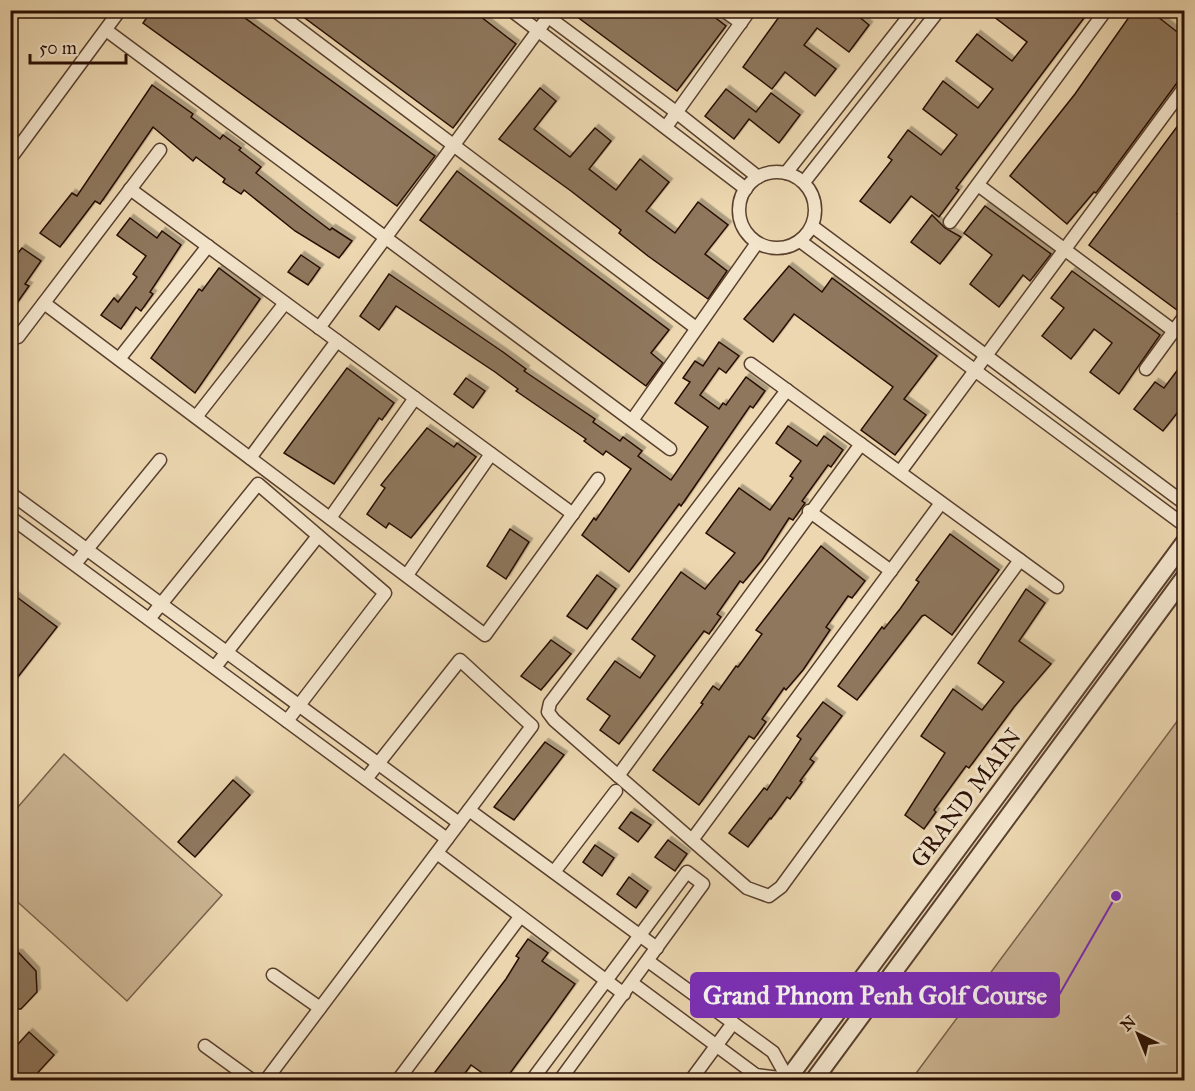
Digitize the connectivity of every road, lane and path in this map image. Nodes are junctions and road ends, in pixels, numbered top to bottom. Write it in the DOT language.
graph roads {
  1 [pos="120,10"];
  2 [pos="274,10"];
  3 [pos="511,10"];
  4 [pos="723,10"];
  5 [pos="750,10"];
  6 [pos="914,10"];
  7 [pos="939,10"];
  8 [pos="1106,10"];
  9 [pos="1178,10"];
  10 [pos="543,14"];
  11 [pos="1185,15"];
  12 [pos="741,23"];
  13 [pos="106,30"];
  14 [pos="538,30"];
  15 [pos="1185,88"];
  16 [pos="676,112"];
  17 [pos="666,127"];
  18 [pos="453,144"];
  19 [pos="160,150"];
  20 [pos="10,159"];
  21 [pos="786,173"];
  22 [pos="758,177"];
  23 [pos="804,183"];
  24 [pos="978,185"];
  25 [pos="130,189"];
  26 [pos="746,189"];
  27 [pos="950,222"];
  28 [pos="812,226"];
  29 [pos="386,236"];
  30 [pos="800,241"];
  31 [pos="757,243"];
  32 [pos="208,246"];
  33 [pos="1064,249"];
  34 [pos="44,303"];
  35 [pos="285,303"];
  36 [pos="1185,317"];
  37 [pos="319,328"];
  38 [pos="696,328"];
  39 [pos="1174,331"];
  40 [pos="18,337"];
  41 [pos="337,341"];
  42 [pos="988,355"];
  43 [pos="119,360"];
  44 [pos="751,363"];
  45 [pos="1146,369"];
  46 [pos="977,370"];
  47 [pos="787,390"];
  48 [pos="415,398"];
  49 [pos="196,417"];
  50 [pos="633,419"];
  51 [pos="861,444"];
  52 [pos="670,449"];
  53 [pos="491,454"];
  54 [pos="250,458"];
  55 [pos="160,460"];
  56 [pos="900,472"];
  57 [pos="1150,477"];
  58 [pos="598,479"];
  59 [pos="1139,491"];
  60 [pos="11,493"];
  61 [pos="1185,502"];
  62 [pos="941,503"];
  63 [pos="809,511"];
  64 [pos="573,514"];
  65 [pos="10,517"];
  66 [pos="330,518"];
  67 [pos="1185,525"];
  68 [pos="318,536"];
  69 [pos="1185,543"];
  70 [pos="87,549"];
  71 [pos="1020,560"];
  72 [pos="75,564"];
  73 [pos="891,571"];
  74 [pos="406,575"];
  75 [pos="1185,579"];
  76 [pos="1057,587"];
  77 [pos="162,604"];
  78 [pos="149,619"];
  79 [pos="227,651"];
  80 [pos="214,667"];
  81 [pos="299,705"];
  82 [pos="287,721"];
  83 [pos="378,763"];
  84 [pos="618,776"];
  85 [pos="366,779"];
  86 [pos="616,791"];
  87 [pos="469,810"];
  88 [pos="459,823"];
  89 [pos="447,839"];
  90 [pos="692,840"];
  91 [pos="436,853"];
  92 [pos="554,872"];
  93 [pos="520,917"];
  94 [pos="640,935"];
  95 [pos="657,948"];
  96 [pos="648,961"];
  97 [pos="273,975"];
  98 [pos="606,980"];
  99 [pos="632,982"];
  100 [pos="624,994"];
  101 [pos="320,1008"];
  102 [pos="733,1023"];
  103 [pos="205,1046"];
  104 [pos="717,1046"];
  105 [pos="252,1080"];
  106 [pos="266,1080"];
  107 [pos="398,1080"];
  108 [pos="532,1080"];
  109 [pos="560,1080"];
  110 [pos="691,1080"];
  111 [pos="788,1080"];
  112 [pos="814,1080"];
  1 -- 13 [label="street"];
  2 -- 18 [label="street"];
  3 -- 14 [label="street"];
  4 -- 12 [label="street"];
  5 -- 12 [label="street"];
  6 -- 21 [label="street"];
  7 -- 23 [label="street"];
  8 -- 24 [label="street"];
  9 -- 11 [label="street"];
  10 -- 14 [label="street"];
  10 -- 16 [label="street"];
  12 -- 16 [label="street"];
  13 -- 20 [label="street"];
  13 -- 29 [label="street"];
  14 -- 17 [label="street"];
  14 -- 18 [label="street"];
  15 -- 33 [label="street"];
  16 -- 17 [label="street"];
  16 -- 22 [label="street"];
  17 -- 26 [label="street"];
  18 -- 29 [label="street"];
  18 -- 38 [label="street"];
  19 -- 25 [label="street"];
  21 -- 22 [label="street"];
  21 -- 23 [label="street"];
  22 -- 26 [label="street"];
  23 -- 28 [label="street"];
  24 -- 27 [label="street"];
  24 -- 33 [label="street"];
  25 -- 32 [label="street"];
  25 -- 34 [label="street"];
  26 -- 31 [label="street"];
  28 -- 30 [label="street"];
  28 -- 42 [label="street"];
  29 -- 37 [label="street"];
  29 -- 50 [label="street"];
  30 -- 31 [label="street"];
  30 -- 46 [label="street"];
  31 -- 38 [label="street"];
  32 -- 35 [label="street"];
  32 -- 43 [label="street"];
  33 -- 39 [label="street"];
  33 -- 42 [label="street"];
  34 -- 40 [label="street"];
  34 -- 43 [label="street"];
  35 -- 37 [label="street"];
  35 -- 49 [label="street"];
  36 -- 39 [label="street"];
  37 -- 41 [label="street"];
  38 -- 50 [label="street"];
  39 -- 45 [label="street"];
  41 -- 48 [label="street"];
  41 -- 54 [label="street"];
  42 -- 46 [label="street"];
  42 -- 57 [label="street"];
  43 -- 49 [label="street"];
  44 -- 47 [label="street"];
  46 -- 56 [label="street"];
  46 -- 59 [label="street"];
  47 -- 51 [label="street"];
  47 -- 84 [label="street"];
  48 -- 53 [label="street"];
  48 -- 66 [label="street"];
  49 -- 54 [label="street"];
  50 -- 52 [label="street"];
  51 -- 56 [label="street"];
  51 -- 63 [label="street"];
  53 -- 64 [label="street"];
  53 -- 74 [label="street"];
  54 -- 66 [label="street"];
  55 -- 70 [label="street"];
  56 -- 62 [label="street"];
  57 -- 59 [label="street"];
  57 -- 61 [label="street"];
  58 -- 64 [label="street"];
  59 -- 67 [label="street"];
  60 -- 70 [label="street"];
  62 -- 71 [label="street"];
  62 -- 73 [label="street"];
  63 -- 73 [label="street"];
  63 -- 84 [label="street"];
  64 -- 74 [label="street"];
  65 -- 72 [label="street"];
  66 -- 74 [label="street"];
  68 -- 77 [label="street"];
  68 -- 79 [label="street"];
  68 -- 81 [label="street"];
  69 -- 111 [label="street, GRAND MAIN"];
  70 -- 72 [label="street"];
  70 -- 77 [label="street"];
  71 -- 76 [label="street"];
  71 -- 90 [label="street"];
  72 -- 78 [label="street"];
  73 -- 90 [label="street"];
  75 -- 112 [label="street, GRAND MAIN"];
  77 -- 78 [label="street"];
  77 -- 79 [label="street"];
  78 -- 80 [label="street"];
  79 -- 80 [label="street"];
  79 -- 81 [label="street"];
  80 -- 82 [label="street"];
  81 -- 82 [label="street"];
  81 -- 83 [label="street"];
  82 -- 85 [label="street"];
  83 -- 85 [label="street"];
  83 -- 87 [label="street"];
  83 -- 88 [label="street"];
  84 -- 90 [label="street"];
  85 -- 89 [label="street"];
  86 -- 92 [label="street"];
  87 -- 88 [label="street"];
  87 -- 92 [label="street"];
  88 -- 89 [label="street"];
  89 -- 91 [label="street"];
  91 -- 93 [label="street"];
  91 -- 101 [label="street"];
  92 -- 94 [label="street"];
  93 -- 98 [label="street"];
  93 -- 107 [label="street"];
  94 -- 95 [label="street"];
  94 -- 95 [label="street"];
  94 -- 98 [label="street"];
  95 -- 96 [label="street"];
  96 -- 99 [label="street"];
  96 -- 102 [label="street"];
  97 -- 101 [label="street"];
  98 -- 100 [label="street"];
  98 -- 108 [label="street"];
  99 -- 100 [label="street"];
  99 -- 104 [label="street"];
  100 -- 109 [label="street"];
  101 -- 106 [label="street"];
  102 -- 104 [label="street"];
  102 -- 111 [label="street"];
  103 -- 105 [label="street"];
  104 -- 110 [label="street"];
  104 -- 111 [label="street"];
}
